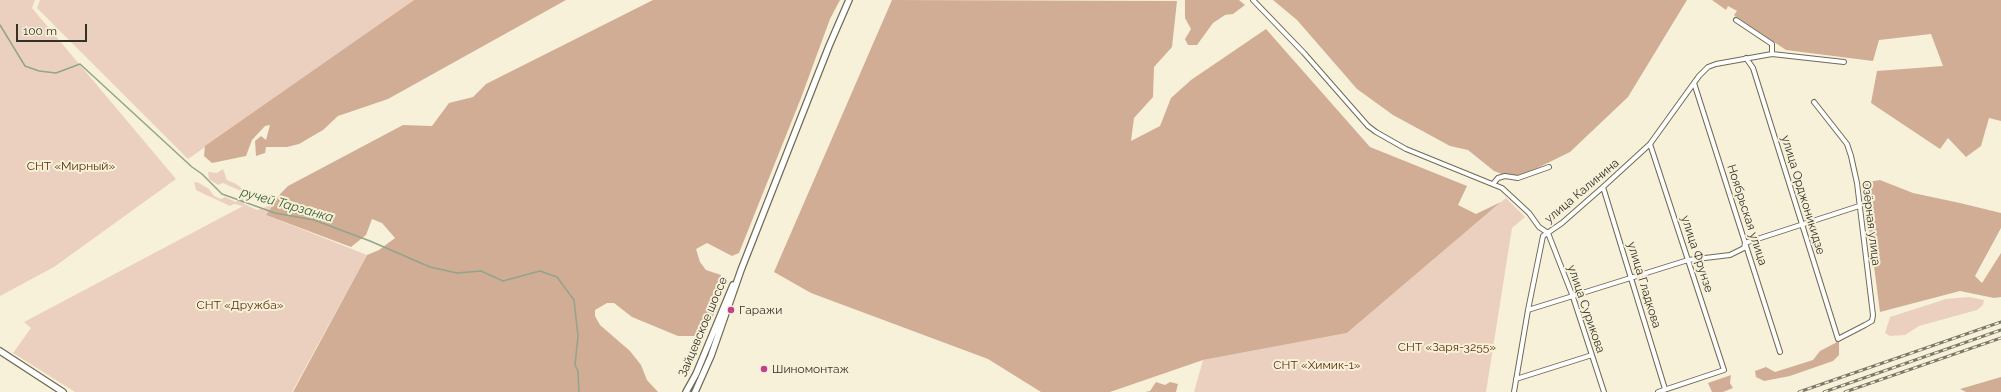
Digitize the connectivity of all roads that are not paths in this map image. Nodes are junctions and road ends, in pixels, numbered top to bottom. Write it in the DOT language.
graph roads {
  1 [pos="849,0"];
  2 [pos="1253,0"];
  3 [pos="1736,20"];
  4 [pos="1772,54"];
  5 [pos="1746,58"];
  6 [pos="1844,62"];
  7 [pos="1694,83"];
  8 [pos="1814,102"];
  9 [pos="1650,144"];
  10 [pos="1549,167"];
  11 [pos="1493,184"];
  12 [pos="1603,188"];
  13 [pos="1859,206"];
  14 [pos="1802,224"];
  15 [pos="1548,233"];
  16 [pos="1745,243"];
  17 [pos="1688,260"];
  18 [pos="740,271"];
  19 [pos="1631,278"];
  20 [pos="1573,297"];
  21 [pos="1528,310"];
  22 [pos="1838,339"];
  23 [pos="0,351"];
  24 [pos="1780,352"];
  25 [pos="1592,355"];
  26 [pos="1516,379"];
  27 [pos="1665,389"];
  28 [pos="63,392"];
  29 [pos="686,392"];
  30 [pos="695,392"];
  31 [pos="1514,392"];
  32 [pos="1604,392"];
  33 [pos="1658,392"];
  1 -- 18 [label="main road"];
  2 -- 11 [label="street"];
  3 -- 4 [label="street"];
  4 -- 5 [label="street, улица Калинина"];
  4 -- 6 [label="street, улица Калинина"];
  5 -- 7 [label="street, улица Калинина"];
  5 -- 14 [label="street, улица Орджоникидзе"];
  7 -- 9 [label="street, улица Калинина"];
  7 -- 16 [label="street, Ноябрьская улица"];
  8 -- 13 [label="street, Озёрная улица"];
  9 -- 12 [label="street, улица Калинина"];
  9 -- 17 [label="street, улица Фрунзе"];
  10 -- 11 [label="street"];
  11 -- 15 [label="street"];
  12 -- 15 [label="street, улица Калинина"];
  12 -- 19 [label="street, улица Гладкова"];
  13 -- 14 [label="street"];
  13 -- 22 [label="street, Озёрная улица"];
  14 -- 16 [label="street"];
  14 -- 22 [label="street, улица Орджоникидзе"];
  15 -- 20 [label="street, улица Сурикова"];
  15 -- 21 [label="street, улица Калинина"];
  16 -- 17 [label="street"];
  16 -- 24 [label="street, Ноябрьская улица"];
  17 -- 19 [label="street"];
  17 -- 27 [label="street, улица Фрунзе"];
  18 -- 29 [label="main road, Зайцевское шоссе"];
  18 -- 30 [label="main road, Зайцевское шоссе"];
  19 -- 20 [label="street"];
  19 -- 27 [label="street, улица Гладкова"];
  20 -- 21 [label="street"];
  20 -- 25 [label="street, улица Сурикова"];
  21 -- 26 [label="street, улица Калинина"];
  23 -- 28 [label="main road"];
  25 -- 26 [label="street"];
  25 -- 32 [label="street, улица Сурикова"];
  26 -- 31 [label="street, улица Калинина"];
  27 -- 33 [label="street"];
}
